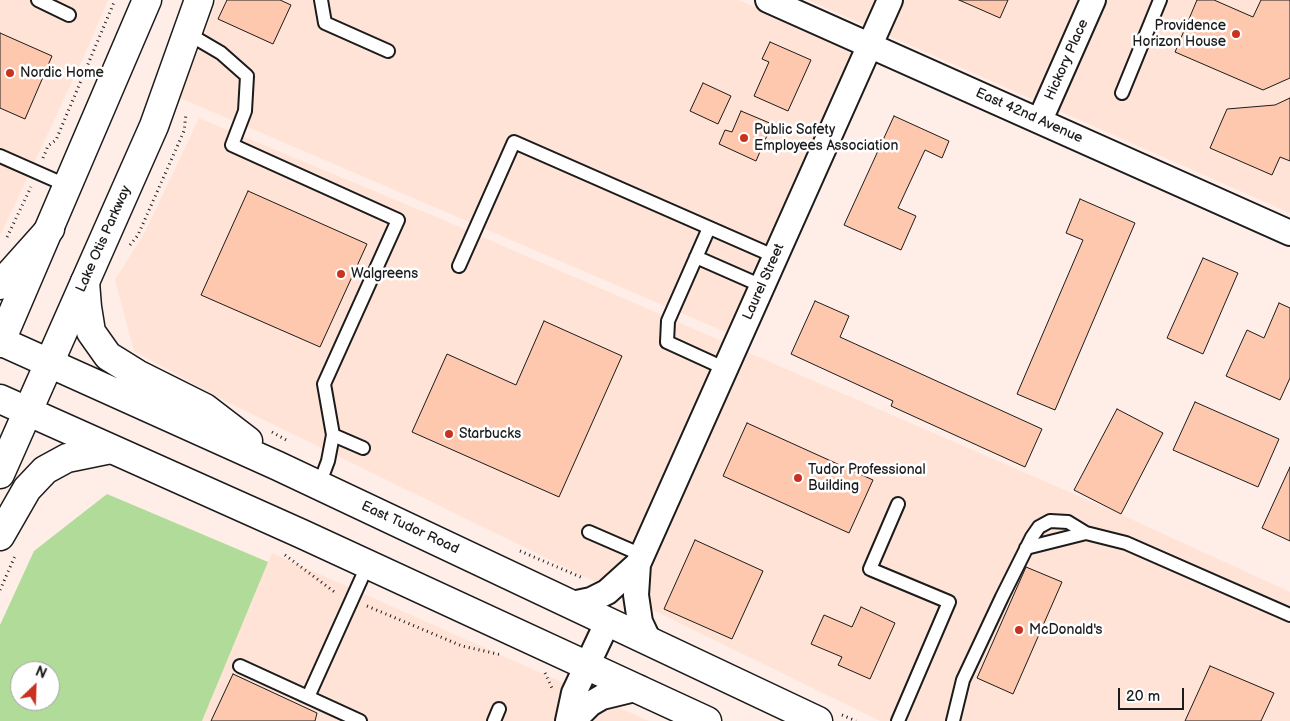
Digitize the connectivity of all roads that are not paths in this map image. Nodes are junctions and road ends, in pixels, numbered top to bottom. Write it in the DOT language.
graph roads {
  1 [pos="38,0"];
  2 [pos="147,0"];
  3 [pos="199,0"];
  4 [pos="321,0"];
  5 [pos="768,0"];
  6 [pos="890,0"];
  7 [pos="1094,0"];
  8 [pos="1160,0"];
  9 [pos="69,14"];
  10 [pos="187,33"];
  11 [pos="870,46"];
  12 [pos="388,51"];
  13 [pos="1122,93"];
  14 [pos="1040,120"];
  15 [pos="0,156"];
  16 [pos="68,186"];
  17 [pos="709,228"];
  18 [pos="50,229"];
  19 [pos="1290,233"];
  20 [pos="696,257"];
  21 [pos="776,257"];
  22 [pos="459,266"];
  23 [pos="86,282"];
  24 [pos="0,284"];
  25 [pos="762,286"];
  26 [pos="0,342"];
  27 [pos="49,363"];
  28 [pos="726,369"];
  29 [pos="0,399"];
  30 [pos="28,411"];
  31 [pos="333,435"];
  32 [pos="364,448"];
  33 [pos="111,449"];
  34 [pos="278,466"];
  35 [pos="0,474"];
  36 [pos="319,485"];
  37 [pos="898,504"];
  38 [pos="589,532"];
  39 [pos="1086,532"];
  40 [pos="0,536"];
  41 [pos="1026,548"];
  42 [pos="640,560"];
  43 [pos="368,564"];
  44 [pos="572,604"];
  45 [pos="1290,615"];
  46 [pos="608,621"];
  47 [pos="649,641"];
  48 [pos="587,664"];
  49 [pos="240,666"];
  50 [pos="639,688"];
  51 [pos="308,697"];
  52 [pos="954,718"];
  53 [pos="360,721"];
  54 [pos="568,721"];
  55 [pos="573,721"];
  56 [pos="707,721"];
  57 [pos="818,721"];
  58 [pos="898,721"];
  1 -- 9 [label="lane"];
  2 -- 16 [label="main road"];
  3 -- 10 [label="main road, Lake Otis Parkway"];
  4 -- 12 [label="lane"];
  5 -- 11 [label="street, East 42nd Avenue"];
  6 -- 11 [label="street, Laurel Street"];
  7 -- 14 [label="street, Hickory Place"];
  8 -- 13 [label="lane"];
  10 -- 23 [label="main road, Lake Otis Parkway"];
  10 -- 31 [label="lane"];
  11 -- 14 [label="street, East 42nd Avenue"];
  11 -- 21 [label="street, Laurel Street"];
  14 -- 19 [label="street, East 42nd Avenue"];
  15 -- 16 [label="lane"];
  16 -- 18 [label="main road"];
  17 -- 20 [label="lane"];
  17 -- 21 [label="lane"];
  17 -- 22 [label="lane"];
  18 -- 24 [label="main road"];
  18 -- 26 [label="main road"];
  20 -- 25 [label="lane"];
  20 -- 28 [label="lane"];
  21 -- 25 [label="street, Laurel Street"];
  23 -- 27 [label="main road, Lake Otis Parkway"];
  23 -- 34 [label="main road"];
  25 -- 28 [label="street, Laurel Street"];
  26 -- 27 [label="main road, East Tudor Road"];
  27 -- 30 [label="main road, Lake Otis Parkway"];
  27 -- 34 [label="main road, East Tudor Road"];
  28 -- 42 [label="street, Laurel Street"];
  29 -- 30 [label="main road"];
  30 -- 33 [label="main road"];
  30 -- 35 [label="main road, Lake Otis Parkway"];
  31 -- 32 [label="lane"];
  31 -- 36 [label="lane"];
  33 -- 40 [label="main road"];
  33 -- 43 [label="main road"];
  34 -- 36 [label="main road, East Tudor Road"];
  36 -- 44 [label="main road, East Tudor Road"];
  37 -- 58 [label="lane"];
  38 -- 42 [label="lane"];
  39 -- 41 [label="lane"];
  39 -- 41 [label="lane"];
  39 -- 45 [label="lane"];
  41 -- 52 [label="lane"];
  42 -- 44 [label="street, Laurel Street"];
  42 -- 47 [label="street, Laurel Street"];
  43 -- 48 [label="main road"];
  43 -- 51 [label="lane"];
  44 -- 46 [label="main road, East Tudor Road"];
  46 -- 47 [label="main road, East Tudor Road"];
  46 -- 48 [label="street"];
  47 -- 57 [label="main road, East Tudor Road"];
  48 -- 50 [label="main road"];
  48 -- 54 [label="street"];
  49 -- 51 [label="lane"];
  50 -- 55 [label="street"];
  50 -- 56 [label="main road"];
  51 -- 53 [label="lane"];
}
